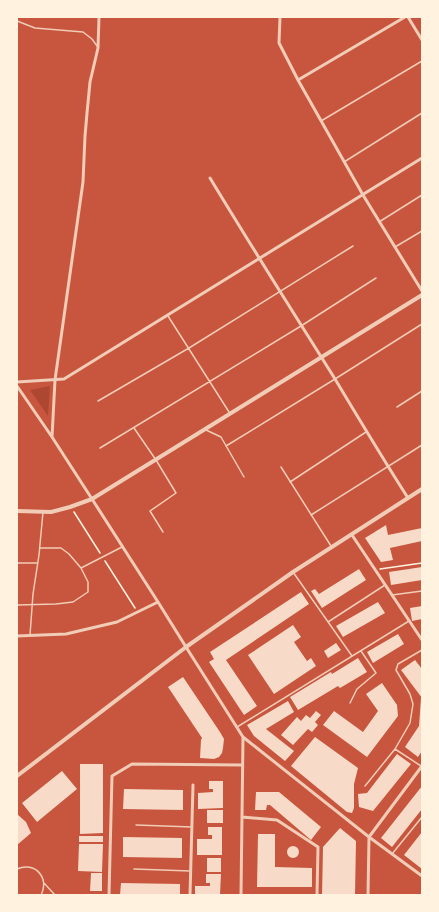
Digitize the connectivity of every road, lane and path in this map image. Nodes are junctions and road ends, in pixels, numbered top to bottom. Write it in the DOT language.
graph roads {
  1 [pos="99,17"];
  2 [pos="280,17"];
  3 [pos="405,17"];
  4 [pos="408,17"];
  5 [pos="17,21"];
  6 [pos="422,40"];
  7 [pos="98,48"];
  8 [pos="422,61"];
  9 [pos="298,80"];
  10 [pos="422,113"];
  11 [pos="321,122"];
  12 [pos="422,158"];
  13 [pos="344,162"];
  14 [pos="210,178"];
  15 [pos="363,195"];
  16 [pos="422,196"];
  17 [pos="379,222"];
  18 [pos="422,231"];
  19 [pos="353,246"];
  20 [pos="395,247"];
  21 [pos="259,258"];
  22 [pos="376,278"];
  23 [pos="422,291"];
  24 [pos="280,292"];
  25 [pos="422,295"];
  26 [pos="167,315"];
  27 [pos="422,324"];
  28 [pos="301,326"];
  29 [pos="189,348"];
  30 [pos="321,357"];
  31 [pos="335,379"];
  32 [pos="55,380"];
  33 [pos="210,381"];
  34 [pos="17,382"];
  35 [pos="17,386"];
  36 [pos="422,390"];
  37 [pos="98,401"];
  38 [pos="397,407"];
  39 [pos="230,414"];
  40 [pos="134,428"];
  41 [pos="206,430"];
  42 [pos="366,432"];
  43 [pos="52,437"];
  44 [pos="422,444"];
  45 [pos="226,446"];
  46 [pos="100,448"];
  47 [pos="156,460"];
  48 [pos="281,467"];
  49 [pos="388,467"];
  50 [pos="244,477"];
  51 [pos="290,482"];
  52 [pos="422,489"];
  53 [pos="408,498"];
  54 [pos="92,499"];
  55 [pos="17,511"];
  56 [pos="43,512"];
  57 [pos="311,515"];
  58 [pos="162,532"];
  59 [pos="352,535"];
  60 [pos="123,547"];
  61 [pos="40,548"];
  62 [pos="332,548"];
  63 [pos="17,563"];
  64 [pos="38,563"];
  65 [pos="422,563"];
  66 [pos="81,568"];
  67 [pos="376,570"];
  68 [pos="293,572"];
  69 [pos="386,585"];
  70 [pos="422,591"];
  71 [pos="392,595"];
  72 [pos="158,602"];
  73 [pos="17,605"];
  74 [pos="32,605"];
  75 [pos="409,621"];
  76 [pos="328,622"];
  77 [pos="30,635"];
  78 [pos="17,636"];
  79 [pos="421,636"];
  80 [pos="422,640"];
  81 [pos="186,647"];
  82 [pos="422,650"];
  83 [pos="361,651"];
  84 [pos="352,656"];
  85 [pos="350,703"];
  86 [pos="237,727"];
  87 [pos="243,737"];
  88 [pos="395,749"];
  89 [pos="242,765"];
  90 [pos="422,766"];
  91 [pos="17,776"];
  92 [pos="193,785"];
  93 [pos="365,786"];
  94 [pos="242,817"];
  95 [pos="422,817"];
  96 [pos="136,825"];
  97 [pos="192,827"];
  98 [pos="369,837"];
  99 [pos="392,854"];
  100 [pos="17,869"];
  101 [pos="134,869"];
  102 [pos="191,871"];
  103 [pos="422,876"];
  104 [pos="44,882"];
  105 [pos="41,895"];
  106 [pos="55,895"];
  107 [pos="109,895"];
  108 [pos="190,895"];
  109 [pos="241,895"];
  110 [pos="317,895"];
  111 [pos="368,895"];
  1 -- 7 [label="street"];
  2 -- 9 [label="street"];
  3 -- 9 [label="street"];
  4 -- 6 [label="street"];
  5 -- 7 [label="lane"];
  7 -- 32 [label="street"];
  8 -- 11 [label="lane"];
  9 -- 11 [label="street"];
  10 -- 13 [label="lane"];
  11 -- 13 [label="street"];
  12 -- 15 [label="street"];
  13 -- 15 [label="street"];
  14 -- 21 [label="street"];
  15 -- 17 [label="street"];
  15 -- 21 [label="street"];
  16 -- 17 [label="lane"];
  17 -- 20 [label="street"];
  18 -- 20 [label="lane"];
  19 -- 24 [label="lane"];
  20 -- 23 [label="street"];
  21 -- 24 [label="street"];
  21 -- 26 [label="street"];
  22 -- 28 [label="lane"];
  24 -- 28 [label="street"];
  24 -- 29 [label="lane"];
  25 -- 30 [label="street"];
  26 -- 29 [label="lane"];
  26 -- 32 [label="street"];
  27 -- 31 [label="lane"];
  28 -- 30 [label="street"];
  28 -- 33 [label="lane"];
  29 -- 33 [label="lane"];
  29 -- 37 [label="lane"];
  30 -- 31 [label="street"];
  30 -- 39 [label="street"];
  31 -- 42 [label="street"];
  31 -- 45 [label="lane"];
  32 -- 34 [label="street"];
  32 -- 43 [label="street"];
  33 -- 39 [label="lane"];
  33 -- 40 [label="lane"];
  35 -- 43 [label="street"];
  36 -- 38 [label="lane"];
  39 -- 41 [label="street"];
  40 -- 46 [label="lane"];
  40 -- 47 [label="lane"];
  41 -- 45 [label="lane"];
  41 -- 47 [label="street"];
  42 -- 49 [label="street"];
  42 -- 51 [label="lane"];
  43 -- 54 [label="street"];
  44 -- 49 [label="lane"];
  45 -- 50 [label="lane"];
  47 -- 54 [label="street"];
  47 -- 58 [label="lane"];
  48 -- 51 [label="lane"];
  49 -- 53 [label="street"];
  49 -- 57 [label="lane"];
  51 -- 57 [label="lane"];
  52 -- 53 [label="street"];
  53 -- 59 [label="street"];
  54 -- 56 [label="street"];
  54 -- 60 [label="street"];
  55 -- 56 [label="street"];
  56 -- 61 [label="lane"];
  57 -- 62 [label="lane"];
  59 -- 62 [label="street"];
  59 -- 67 [label="street"];
  60 -- 66 [label="lane"];
  60 -- 72 [label="street"];
  61 -- 64 [label="lane"];
  61 -- 66 [label="lane"];
  62 -- 68 [label="street"];
  63 -- 64 [label="lane"];
  64 -- 74 [label="lane"];
  65 -- 67 [label="path"];
  66 -- 74 [label="lane"];
  67 -- 69 [label="street"];
  68 -- 76 [label="lane"];
  68 -- 81 [label="street"];
  69 -- 71 [label="street"];
  69 -- 76 [label="lane"];
  70 -- 71 [label="lane"];
  71 -- 75 [label="street"];
  72 -- 77 [label="street"];
  72 -- 81 [label="street"];
  73 -- 74 [label="lane"];
  74 -- 77 [label="lane"];
  75 -- 79 [label="street"];
  75 -- 83 [label="lane"];
  76 -- 84 [label="lane"];
  77 -- 78 [label="street"];
  79 -- 80 [label="street"];
  81 -- 86 [label="street"];
  81 -- 91 [label="street"];
  82 -- 88 [label="lane"];
  83 -- 84 [label="lane"];
  83 -- 85 [label="lane"];
  84 -- 86 [label="lane"];
  86 -- 87 [label="street"];
  87 -- 89 [label="street"];
  87 -- 98 [label="street"];
  88 -- 90 [label="lane"];
  88 -- 93 [label="lane"];
  89 -- 94 [label="street"];
  89 -- 107 [label="street"];
  90 -- 98 [label="street"];
  92 -- 97 [label="street"];
  94 -- 109 [label="street"];
  94 -- 110 [label="street"];
  95 -- 99 [label="lane"];
  96 -- 97 [label="lane"];
  97 -- 102 [label="street"];
  98 -- 99 [label="street"];
  98 -- 111 [label="street"];
  99 -- 103 [label="street"];
  100 -- 104 [label="lane"];
  101 -- 102 [label="lane"];
  102 -- 108 [label="street"];
  104 -- 105 [label="lane"];
  104 -- 106 [label="lane"];
}
